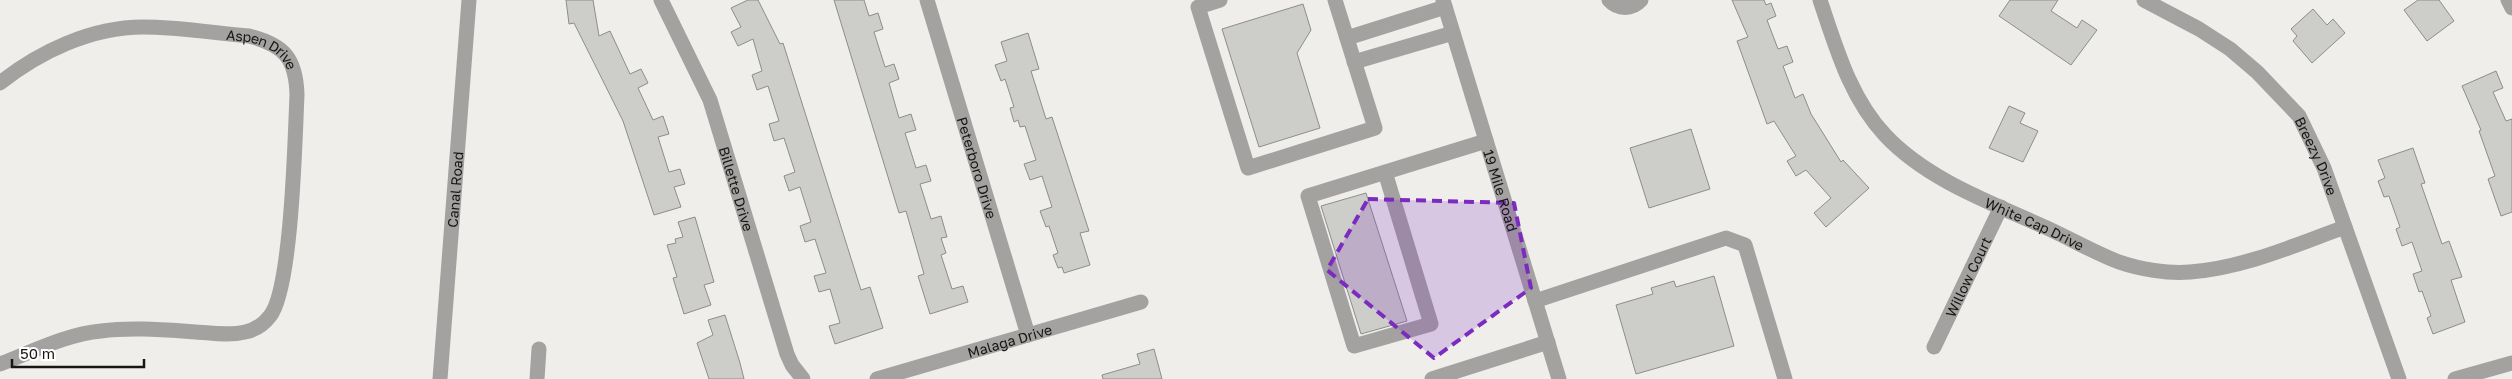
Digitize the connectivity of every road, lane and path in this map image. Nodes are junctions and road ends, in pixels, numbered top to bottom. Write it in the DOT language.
graph roads {
  1 [pos="469,0"];
  2 [pos="661,0"];
  3 [pos="927,0"];
  4 [pos="1220,0"];
  5 [pos="1335,0"];
  6 [pos="1609,0"];
  7 [pos="1641,0"];
  8 [pos="1820,0"];
  9 [pos="2144,0"];
  10 [pos="2508,0"];
  11 [pos="1444,3"];
  12 [pos="2512,8"];
  13 [pos="1453,32"];
  14 [pos="1347,38"];
  15 [pos="1354,62"];
  16 [pos="0,83"];
  17 [pos="1486,141"];
  18 [pos="1385,172"];
  19 [pos="2001,207"];
  20 [pos="2345,227"];
  21 [pos="1535,301"];
  22 [pos="1141,302"];
  23 [pos="1028,335"];
  24 [pos="1548,342"];
  25 [pos="1934,347"];
  26 [pos="539,349"];
  27 [pos="2512,363"];
  28 [pos="0,364"];
  29 [pos="440,379"];
  30 [pos="537,379"];
  31 [pos="803,379"];
  32 [pos="878,379"];
  33 [pos="1432,379"];
  34 [pos="1559,379"];
  35 [pos="1785,379"];
  36 [pos="2399,379"];
  37 [pos="2455,379"];
  1 -- 29 [label="street, Canal Road"];
  2 -- 31 [label="street, Billette Drive"];
  3 -- 23 [label="street, Peterboro Drive"];
  4 -- 15 [label="street"];
  5 -- 14 [label="street"];
  6 -- 7 [label="street"];
  8 -- 19 [label="street, White Cap Drive"];
  9 -- 20 [label="street, Breezy Drive"];
  10 -- 12 [label="street"];
  11 -- 13 [label="street, 19 Mile Road"];
  11 -- 14 [label="street"];
  13 -- 15 [label="street"];
  13 -- 17 [label="street, 19 Mile Road"];
  14 -- 15 [label="street"];
  16 -- 28 [label="street, Aspen Drive"];
  17 -- 18 [label="street"];
  17 -- 21 [label="street, 19 Mile Road"];
  18 -- 18 [label="street"];
  19 -- 20 [label="street, White Cap Drive"];
  19 -- 25 [label="street, Willow Court"];
  20 -- 36 [label="street, Breezy Drive"];
  21 -- 24 [label="street, 19 Mile Road"];
  21 -- 35 [label="street"];
  22 -- 23 [label="street, Malaga Drive"];
  23 -- 32 [label="street, Malaga Drive"];
  24 -- 33 [label="street"];
  24 -- 34 [label="street, 19 Mile Road"];
  26 -- 30 [label="street"];
  27 -- 37 [label="street"];
}
